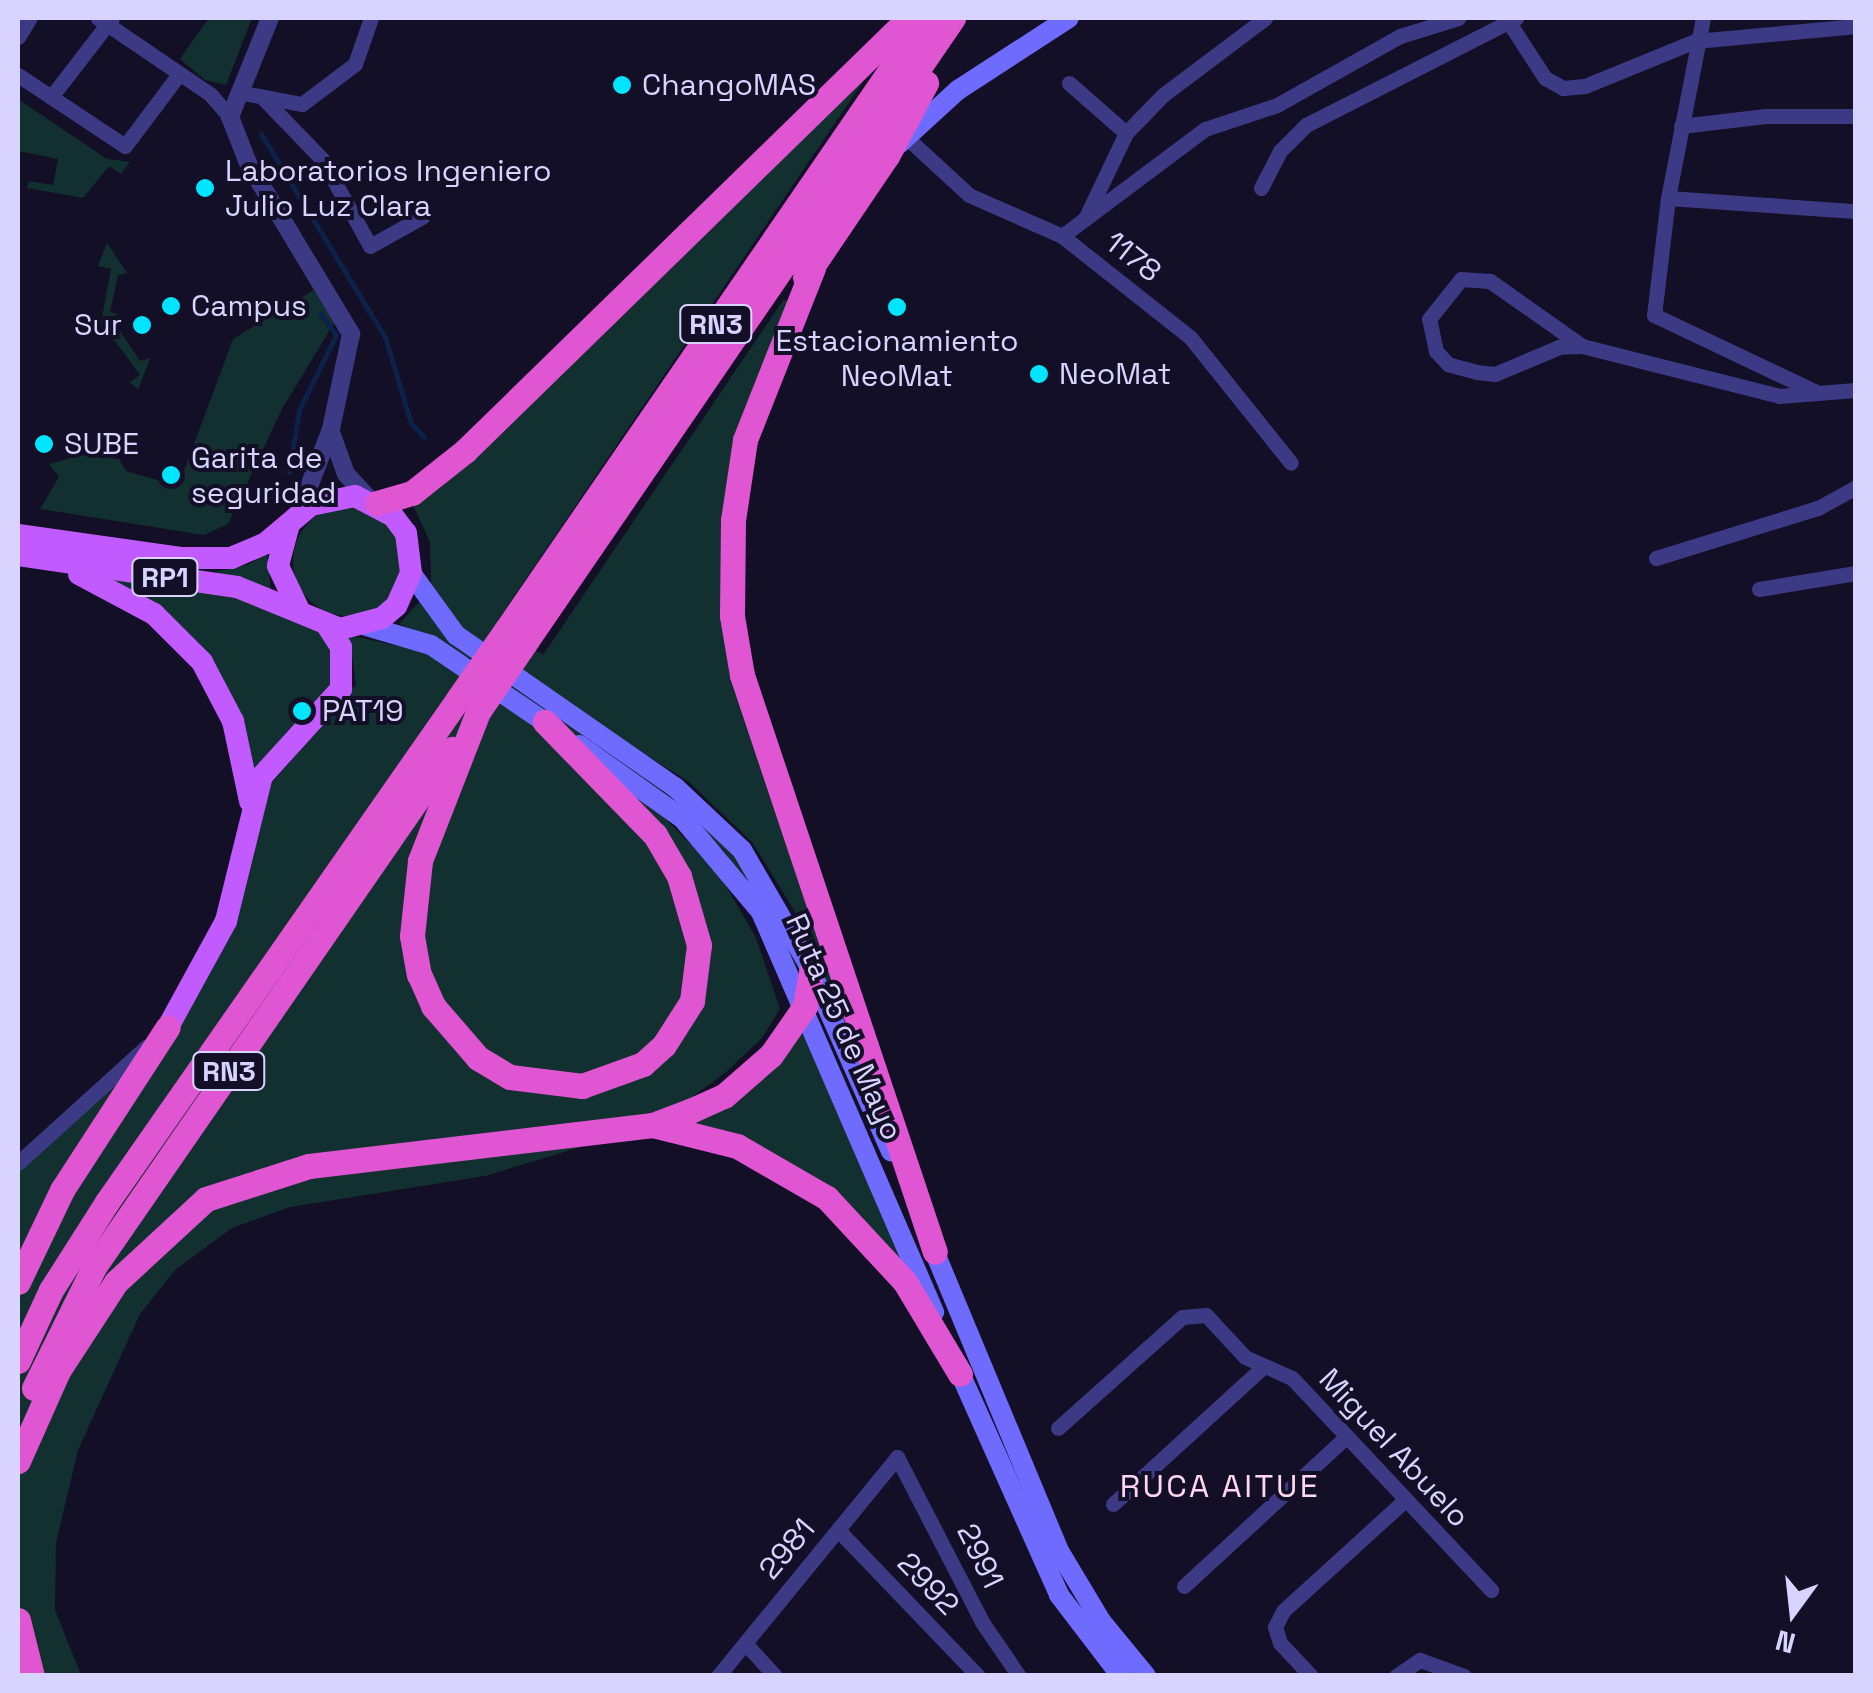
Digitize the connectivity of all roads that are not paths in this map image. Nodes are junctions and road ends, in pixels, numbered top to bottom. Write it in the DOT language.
graph roads {
  1 [pos="30,18"];
  2 [pos="270,18"];
  3 [pos="371,18"];
  4 [pos="909,18"];
  5 [pos="926,18"];
  6 [pos="953,18"];
  7 [pos="961,18"];
  8 [pos="1069,18"];
  9 [pos="1265,18"];
  10 [pos="1458,18"];
  11 [pos="1703,18"];
  12 [pos="1510,19"];
  13 [pos="106,20"];
  14 [pos="1856,26"];
  15 [pos="18,37"];
  16 [pos="1695,41"];
  17 [pos="179,74"];
  18 [pos="18,75"];
  19 [pos="1069,83"];
  20 [pos="243,93"];
  21 [pos="51,97"];
  22 [pos="264,99"];
  23 [pos="1856,116"];
  24 [pos="230,117"];
  25 [pos="1681,126"];
  26 [pos="1126,133"];
  27 [pos="906,137"];
  28 [pos="887,156"];
  29 [pos="1261,188"];
  30 [pos="1668,198"];
  31 [pos="1856,211"];
  32 [pos="422,217"];
  33 [pos="1084,221"];
  34 [pos="1062,236"];
  35 [pos="813,268"];
  36 [pos="1582,346"];
  37 [pos="1856,390"];
  38 [pos="1818,393"];
  39 [pos="689,409"];
  40 [pos="332,430"];
  41 [pos="1290,463"];
  42 [pos="1856,487"];
  43 [pos="373,502"];
  44 [pos="293,521"];
  45 [pos="18,534"];
  46 [pos="18,556"];
  47 [pos="1656,558"];
  48 [pos="412,573"];
  49 [pos="1856,573"];
  50 [pos="1759,589"];
  51 [pos="317,622"];
  52 [pos="366,626"];
  53 [pos="515,636"];
  54 [pos="468,705"];
  55 [pos="545,722"];
  56 [pos="251,816"];
  57 [pos="811,970"];
  58 [pos="805,1006"];
  59 [pos="168,1028"];
  60 [pos="654,1125"];
  61 [pos="18,1164"];
  62 [pos="935,1252"];
  63 [pos="18,1282"];
  64 [pos="18,1361"];
  65 [pos="1262,1368"];
  66 [pos="960,1374"];
  67 [pos="1058,1428"];
  68 [pos="1346,1438"];
  69 [pos="18,1450"];
  70 [pos="897,1457"];
  71 [pos="18,1462"];
  72 [pos="1404,1502"];
  73 [pos="1113,1504"];
  74 [pos="838,1531"];
  75 [pos="1184,1586"];
  76 [pos="1491,1590"];
  77 [pos="18,1620"];
  78 [pos="745,1643"];
  79 [pos="32,1676"];
  80 [pos="718,1676"];
  81 [pos="776,1676"];
  82 [pos="978,1676"];
  83 [pos="1019,1676"];
  84 [pos="1121,1676"];
  85 [pos="1146,1676"];
  86 [pos="1311,1676"];
  87 [pos="1396,1676"];
  88 [pos="1464,1676"];
  1 -- 15 [label="street"];
  2 -- 20 [label="street"];
  3 -- 22 [label="street"];
  4 -- 43 [label="highway"];
  5 -- 53 [label="highway, RN3"];
  6 -- 39 [label="highway, RN3"];
  7 -- 28 [label="highway"];
  8 -- 27 [label="main road"];
  9 -- 26 [label="street"];
  10 -- 33 [label="street"];
  11 -- 16 [label="street"];
  12 -- 16 [label="street"];
  12 -- 29 [label="street"];
  13 -- 17 [label="street"];
  13 -- 21 [label="street"];
  14 -- 16 [label="street"];
  16 -- 25 [label="street"];
  17 -- 21 [label="street"];
  17 -- 24 [label="street"];
  18 -- 21 [label="street"];
  19 -- 26 [label="street"];
  20 -- 22 [label="street"];
  20 -- 24 [label="street"];
  22 -- 32 [label="street"];
  23 -- 25 [label="street"];
  24 -- 40 [label="street"];
  25 -- 30 [label="street"];
  26 -- 33 [label="street"];
  27 -- 28 [label="main road"];
  27 -- 34 [label="street, 1178"];
  28 -- 35 [label="highway"];
  30 -- 31 [label="street"];
  30 -- 38 [label="street"];
  33 -- 34 [label="street"];
  34 -- 41 [label="street, 1178"];
  35 -- 39 [label="highway"];
  35 -- 62 [label="highway"];
  36 -- 36 [label="street"];
  36 -- 38 [label="street"];
  37 -- 38 [label="street"];
  39 -- 53 [label="highway, RN3"];
  40 -- 43 [label="street"];
  40 -- 44 [label="street"];
  42 -- 47 [label="street"];
  43 -- 44 [label="main road, RP1"];
  43 -- 48 [label="main road, Ruta 25 de Mayo"];
  44 -- 45 [label="main road, RP1"];
  44 -- 51 [label="main road"];
  46 -- 51 [label="main road, RP1"];
  46 -- 56 [label="main road"];
  48 -- 52 [label="main road"];
  48 -- 57 [label="main road, Ruta 25 de Mayo"];
  49 -- 50 [label="street"];
  51 -- 52 [label="main road, RP1"];
  51 -- 56 [label="main road"];
  52 -- 55 [label="main road, Ruta 25 de Mayo"];
  53 -- 54 [label="highway, RN3, bridge"];
  54 -- 55 [label="highway"];
  54 -- 64 [label="highway, RN3"];
  54 -- 69 [label="highway, RN3"];
  55 -- 58 [label="main road, Ruta 25 de Mayo"];
  56 -- 59 [label="main road"];
  57 -- 58 [label="highway"];
  57 -- 62 [label="main road, Ruta 25 de Mayo"];
  58 -- 60 [label="highway"];
  58 -- 66 [label="main road, Ruta 25 de Mayo"];
  59 -- 61 [label="street"];
  59 -- 63 [label="highway"];
  60 -- 66 [label="highway"];
  60 -- 71 [label="highway"];
  62 -- 85 [label="main road, Ruta 25 de Mayo"];
  65 -- 67 [label="street, Miguel Abuelo"];
  65 -- 68 [label="street, Miguel Abuelo"];
  65 -- 73 [label="street"];
  66 -- 84 [label="main road, Ruta 25 de Mayo"];
  68 -- 72 [label="street, Miguel Abuelo"];
  68 -- 75 [label="street"];
  70 -- 74 [label="street, 2981"];
  70 -- 83 [label="street, 2991"];
  72 -- 76 [label="street, Miguel Abuelo"];
  72 -- 86 [label="street"];
  74 -- 78 [label="street, 2981"];
  74 -- 82 [label="street, 2992"];
  77 -- 79 [label="highway"];
  78 -- 80 [label="street, 2981"];
  78 -- 81 [label="street"];
  87 -- 88 [label="street"];
}
